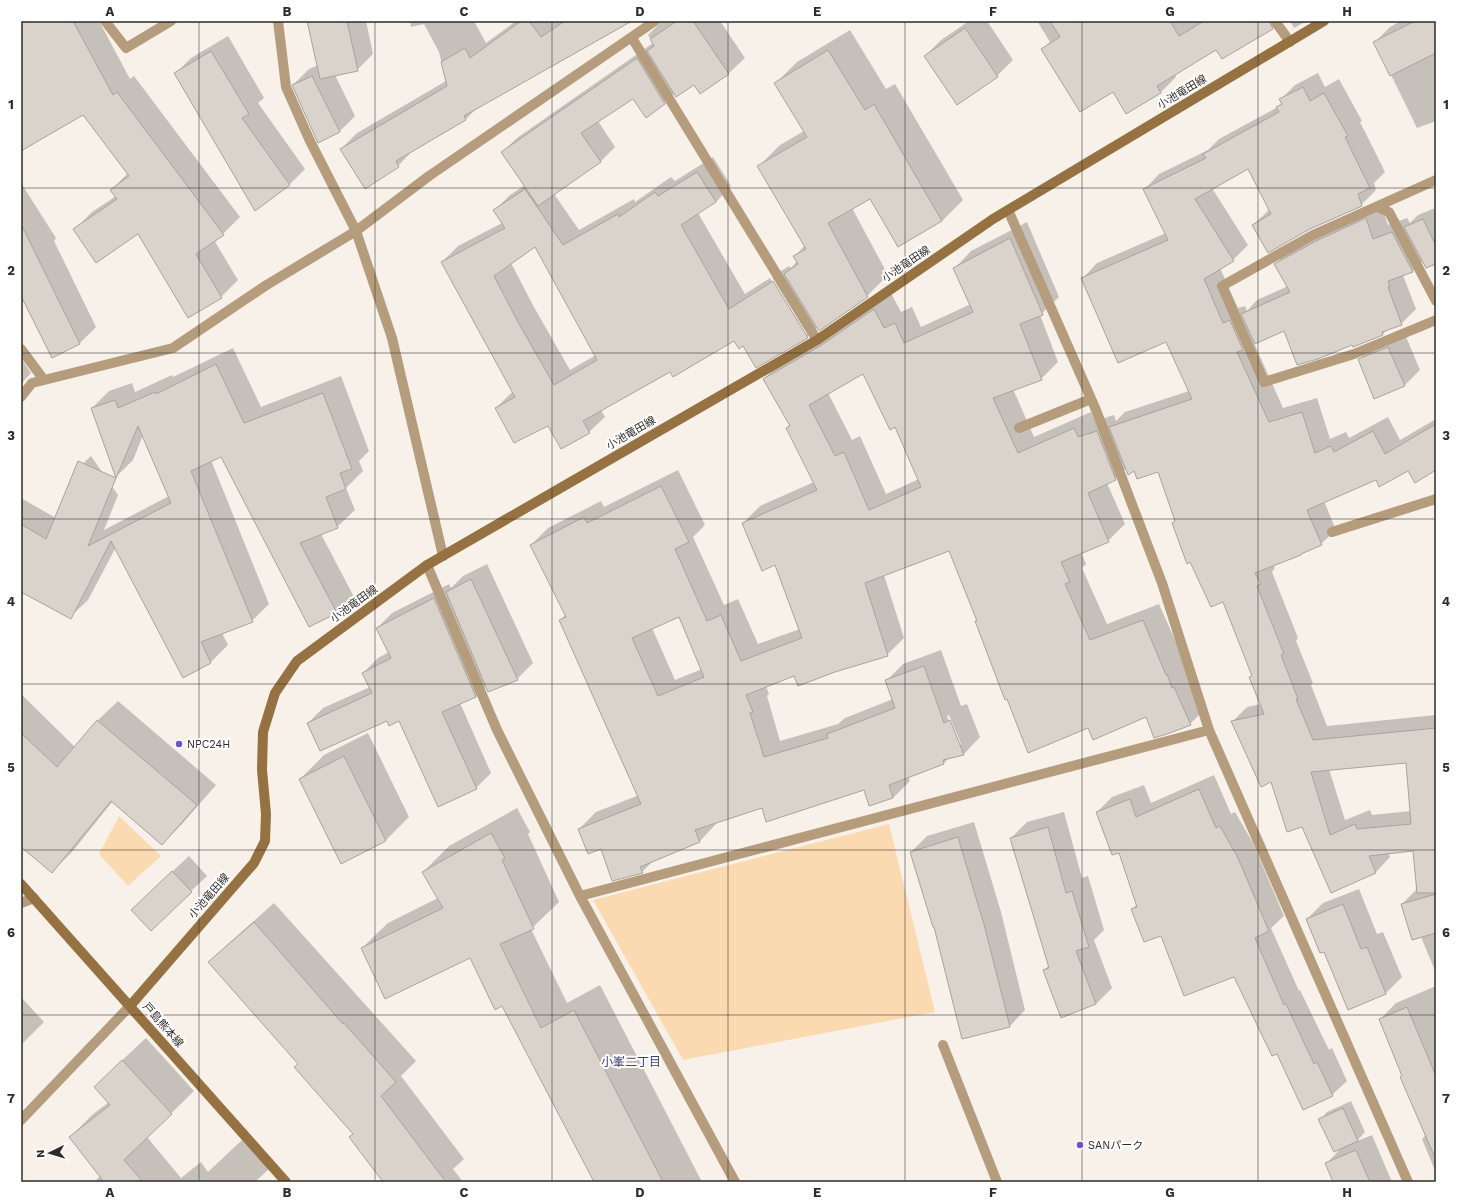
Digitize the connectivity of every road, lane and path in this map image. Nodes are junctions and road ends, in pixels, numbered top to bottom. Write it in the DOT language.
graph roads {
  1 [pos="105,21"];
  2 [pos="171,21"];
  3 [pos="278,21"];
  4 [pos="654,21"];
  5 [pos="1275,21"];
  6 [pos="1324,21"];
  7 [pos="632,38"];
  8 [pos="1290,42"];
  9 [pos="1436,180"];
  10 [pos="1377,207"];
  11 [pos="1008,210"];
  12 [pos="356,231"];
  13 [pos="1436,301"];
  14 [pos="1436,320"];
  15 [pos="817,340"];
  16 [pos="21,349"];
  17 [pos="44,380"];
  18 [pos="21,397"];
  19 [pos="1091,399"];
  20 [pos="1019,428"];
  21 [pos="1436,499"];
  22 [pos="1332,532"];
  23 [pos="443,556"];
  24 [pos="427,565"];
  25 [pos="1209,730"];
  26 [pos="21,884"];
  27 [pos="580,896"];
  28 [pos="34,898"];
  29 [pos="21,904"];
  30 [pos="130,1006"];
  31 [pos="943,1045"];
  32 [pos="21,1120"];
  33 [pos="286,1182"];
  34 [pos="735,1182"];
  35 [pos="997,1182"];
  36 [pos="1408,1182"];
  1 -- 2 [label="street"];
  3 -- 12 [label="street"];
  4 -- 7 [label="street"];
  5 -- 8 [label="street"];
  6 -- 8 [label="main road, 小池竜田線"];
  7 -- 12 [label="street"];
  7 -- 15 [label="street"];
  8 -- 11 [label="main road, 小池竜田線"];
  9 -- 10 [label="street"];
  10 -- 13 [label="street"];
  10 -- 14 [label="street"];
  11 -- 15 [label="main road, 小池竜田線"];
  11 -- 19 [label="street"];
  12 -- 17 [label="street"];
  12 -- 23 [label="street"];
  15 -- 23 [label="main road, 小池竜田線"];
  16 -- 17 [label="street"];
  17 -- 18 [label="street"];
  19 -- 20 [label="street"];
  19 -- 25 [label="street"];
  21 -- 22 [label="street"];
  23 -- 24 [label="main road, 小池竜田線"];
  24 -- 27 [label="street"];
  24 -- 30 [label="main road, 小池竜田線"];
  25 -- 27 [label="street"];
  25 -- 36 [label="street"];
  26 -- 28 [label="main road, 戸島熊本線"];
  27 -- 34 [label="street"];
  28 -- 29 [label="street"];
  28 -- 30 [label="main road, 戸島熊本線"];
  30 -- 32 [label="street"];
  30 -- 33 [label="main road, 戸島熊本線"];
  31 -- 35 [label="street"];
}
